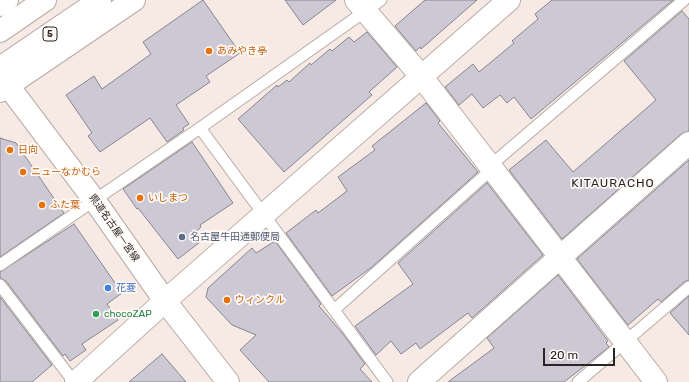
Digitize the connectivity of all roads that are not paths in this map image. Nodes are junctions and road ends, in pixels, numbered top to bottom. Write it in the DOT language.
graph roads {
  1 [pos="8,0"];
  2 [pos="45,0"];
  3 [pos="100,0"];
  4 [pos="134,0"];
  5 [pos="509,0"];
  6 [pos="684,0"];
  7 [pos="367,4"];
  8 [pos="0,5"];
  9 [pos="0,31"];
  10 [pos="421,76"];
  11 [pos="2,80"];
  12 [pos="200,128"];
  13 [pos="689,142"];
  14 [pos="492,167"];
  15 [pos="95,201"];
  16 [pos="264,214"];
  17 [pos="559,257"];
  18 [pos="0,265"];
  19 [pos="0,285"];
  20 [pos="689,287"];
  21 [pos="165,301"];
  22 [pos="334,310"];
  23 [pos="624,342"];
  24 [pos="75,382"];
  25 [pos="228,382"];
  26 [pos="387,382"];
  27 [pos="419,382"];
  28 [pos="578,382"];
  29 [pos="656,382"];
  1 -- 8 [label="main road"];
  2 -- 9 [label="main road"];
  3 -- 11 [label="main road, 5"];
  4 -- 11 [label="main road"];
  5 -- 10 [label="main road"];
  6 -- 14 [label="lane"];
  7 -- 10 [label="main road"];
  7 -- 12 [label="lane"];
  10 -- 14 [label="main road"];
  10 -- 16 [label="main road"];
  11 -- 15 [label="main road, 県道名古屋一宮線"];
  12 -- 15 [label="lane"];
  12 -- 16 [label="lane"];
  13 -- 17 [label="main road"];
  14 -- 17 [label="main road"];
  14 -- 22 [label="lane"];
  15 -- 18 [label="lane"];
  15 -- 21 [label="main road, 県道名古屋一宮線"];
  16 -- 21 [label="main road"];
  16 -- 22 [label="lane"];
  17 -- 23 [label="main road"];
  17 -- 27 [label="main road"];
  19 -- 24 [label="lane"];
  20 -- 23 [label="lane"];
  21 -- 24 [label="main road"];
  21 -- 25 [label="main road, 県道名古屋一宮線"];
  22 -- 26 [label="lane"];
  23 -- 28 [label="lane"];
  23 -- 29 [label="main road"];
}
